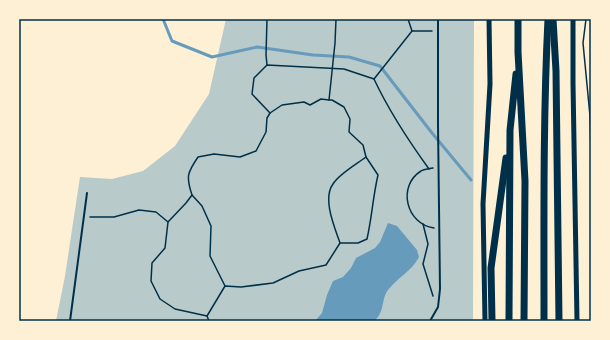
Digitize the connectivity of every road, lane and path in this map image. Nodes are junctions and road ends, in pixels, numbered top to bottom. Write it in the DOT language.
graph roads {
  1 [pos="267,19"];
  2 [pos="336,19"];
  3 [pos="408,19"];
  4 [pos="438,19"];
  5 [pos="489,19"];
  6 [pos="518,19"];
  7 [pos="548,19"];
  8 [pos="553,19"];
  9 [pos="557,19"];
  10 [pos="573,19"];
  11 [pos="586,19"];
  12 [pos="412,31"];
  13 [pos="438,31"];
  14 [pos="518,52"];
  15 [pos="267,65"];
  16 [pos="332,69"];
  17 [pos="556,71"];
  18 [pos="374,79"];
  19 [pos="329,100"];
  20 [pos="591,108"];
  21 [pos="270,112"];
  22 [pos="590,116"];
  23 [pos="510,130"];
  24 [pos="591,154"];
  25 [pos="366,157"];
  26 [pos="439,167"];
  27 [pos="429,169"];
  28 [pos="87,193"];
  29 [pos="192,195"];
  30 [pos="84,217"];
  31 [pos="168,222"];
  32 [pos="424,224"];
  33 [pos="440,229"];
  34 [pos="340,243"];
  35 [pos="225,286"];
  36 [pos="434,297"];
  37 [pos="207,316"];
  38 [pos="70,321"];
  39 [pos="209,321"];
  40 [pos="430,321"];
  41 [pos="485,321"];
  42 [pos="492,321"];
  43 [pos="509,321"];
  44 [pos="524,321"];
  45 [pos="544,321"];
  46 [pos="560,321"];
  47 [pos="577,321"];
  1 -- 15 [label="path"];
  2 -- 16 [label="path"];
  3 -- 12 [label="path"];
  4 -- 13 [label="lane"];
  5 -- 41 [label="street"];
  6 -- 14 [label="highway"];
  7 -- 45 [label="highway"];
  8 -- 17 [label="highway"];
  9 -- 17 [label="highway"];
  10 -- 47 [label="street"];
  11 -- 22 [label="path"];
  12 -- 13 [label="path"];
  12 -- 18 [label="path"];
  13 -- 26 [label="lane"];
  14 -- 23 [label="highway"];
  14 -- 44 [label="highway"];
  15 -- 16 [label="path"];
  15 -- 21 [label="path"];
  16 -- 18 [label="path"];
  16 -- 19 [label="path"];
  17 -- 46 [label="highway"];
  18 -- 27 [label="path"];
  19 -- 21 [label="path"];
  19 -- 25 [label="path"];
  20 -- 22 [label="path"];
  21 -- 29 [label="path"];
  22 -- 24 [label="path"];
  23 -- 42 [label="highway"];
  23 -- 43 [label="highway"];
  25 -- 34 [label="path"];
  25 -- 34 [label="path"];
  26 -- 27 [label="path"];
  26 -- 33 [label="lane"];
  27 -- 32 [label="path"];
  28 -- 30 [label="lane"];
  29 -- 31 [label="path"];
  29 -- 35 [label="path"];
  30 -- 31 [label="path"];
  30 -- 38 [label="lane"];
  31 -- 37 [label="path"];
  32 -- 33 [label="path"];
  32 -- 36 [label="path"];
  33 -- 40 [label="lane"];
  34 -- 35 [label="path"];
  35 -- 37 [label="path"];
  37 -- 39 [label="path"];
}
